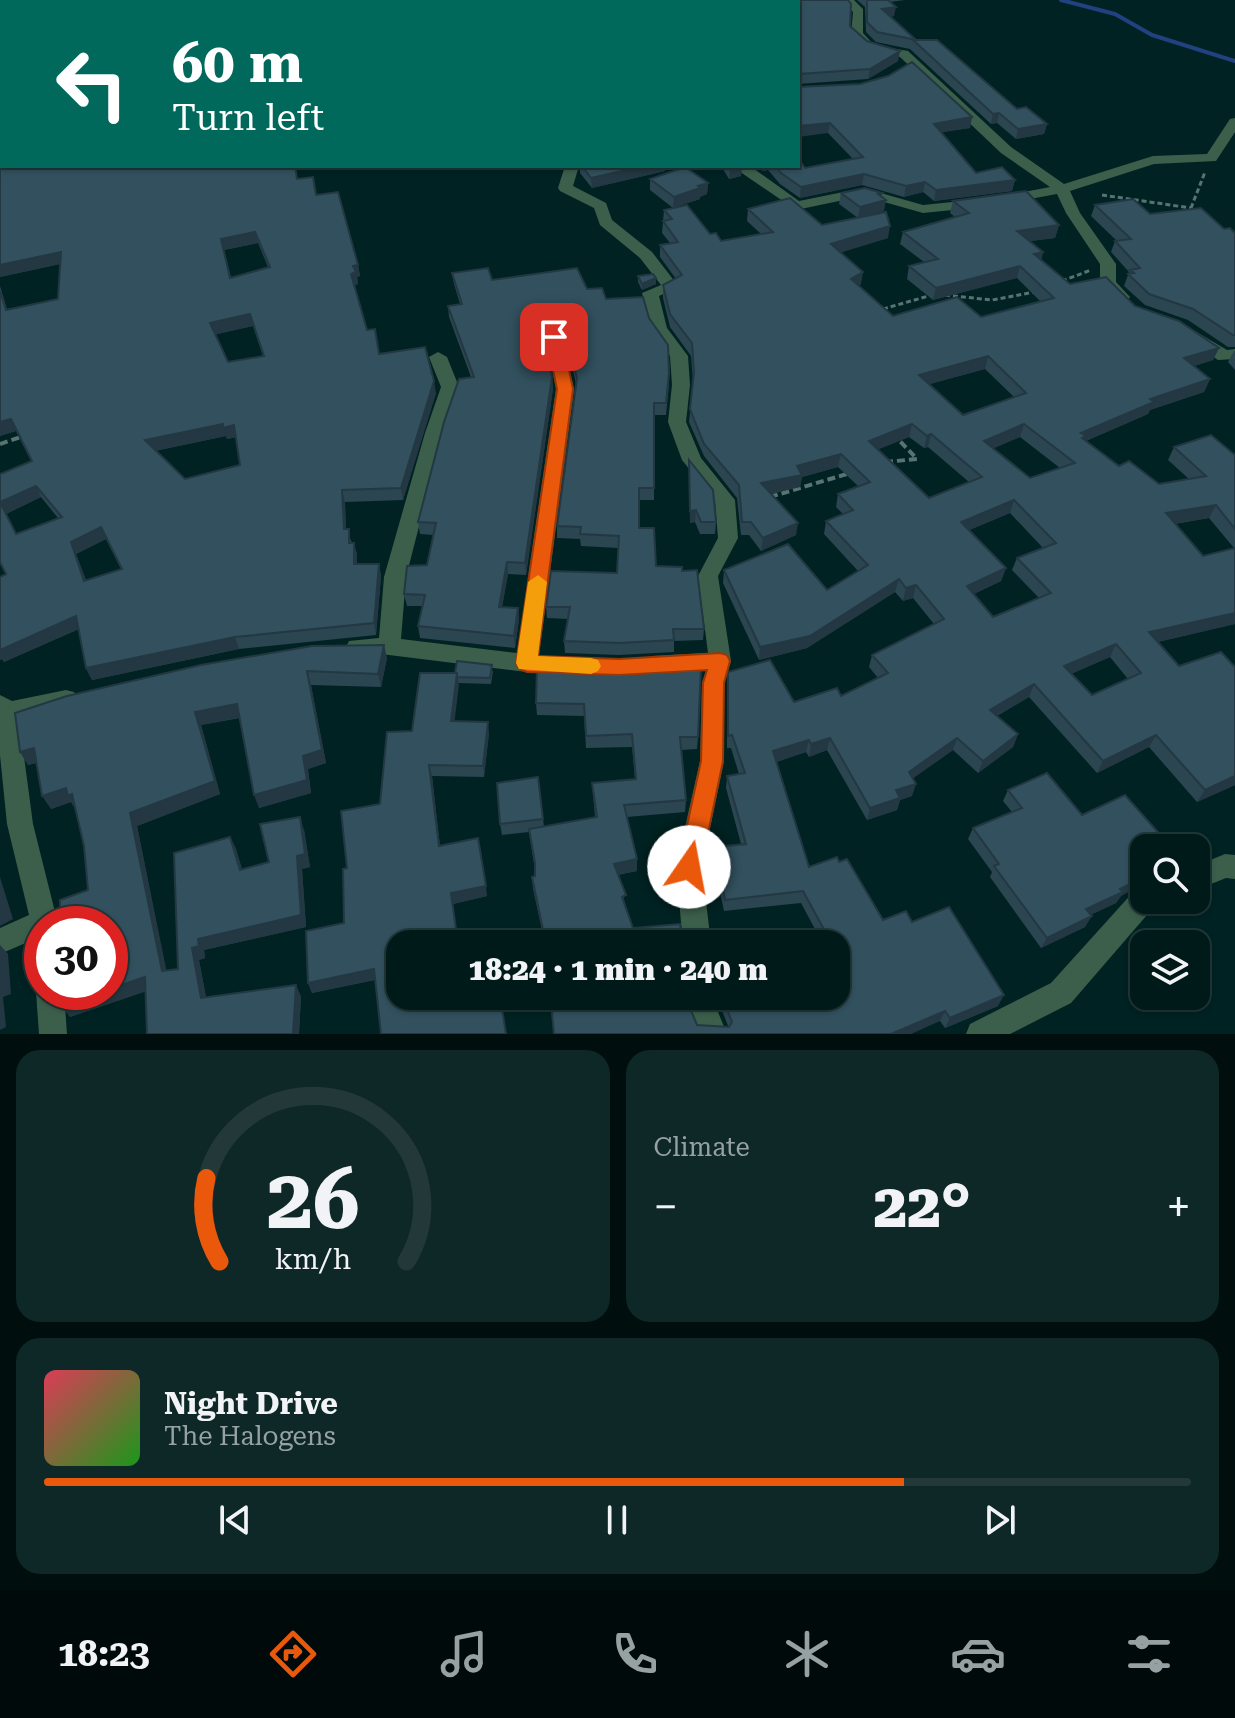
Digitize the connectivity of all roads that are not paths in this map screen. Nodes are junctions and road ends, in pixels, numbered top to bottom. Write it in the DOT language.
graph roads {
  1 [pos="848,0"];
  2 [pos="1235,122"];
  3 [pos="571,168"];
  4 [pos="744,168"];
  5 [pos="1062,189"];
  6 [pos="1137,312"];
  7 [pos="1181,327"];
  8 [pos="554,337"];
  9 [pos="1235,354"];
  10 [pos="438,357"];
  11 [pos="389,646"];
  12 [pos="331,648"];
  13 [pos="720,661"];
  14 [pos="527,663"];
  15 [pos="604,666"];
  16 [pos="634,666"];
  17 [pos="84,695"];
  18 [pos="4,708"];
  19 [pos="1235,867"];
  20 [pos="1210,872"];
  21 [pos="41,906"];
  22 [pos="1131,914"];
  23 [pos="696,930"];
  24 [pos="24,931"];
  25 [pos="0,941"];
  26 [pos="51,1010"];
  27 [pos="704,1010"];
  28 [pos="53,1034"];
  29 [pos="713,1034"];
  30 [pos="980,1034"];
  1 -- 5 [label="street"];
  2 -- 5 [label="street"];
  3 -- 13 [label="street"];
  4 -- 5 [label="street"];
  5 -- 6 [label="street"];
  7 -- 9 [label="street"];
  8 -- 14 [label="street"];
  10 -- 11 [label="street"];
  11 -- 12 [label="street"];
  11 -- 14 [label="street"];
  13 -- 16 [label="street"];
  13 -- 23 [label="street"];
  14 -- 15 [label="street"];
  17 -- 18 [label="street"];
  18 -- 21 [label="street"];
  19 -- 20 [label="street"];
  22 -- 30 [label="street"];
  24 -- 25 [label="street"];
  26 -- 28 [label="street"];
  27 -- 29 [label="street"];
}
